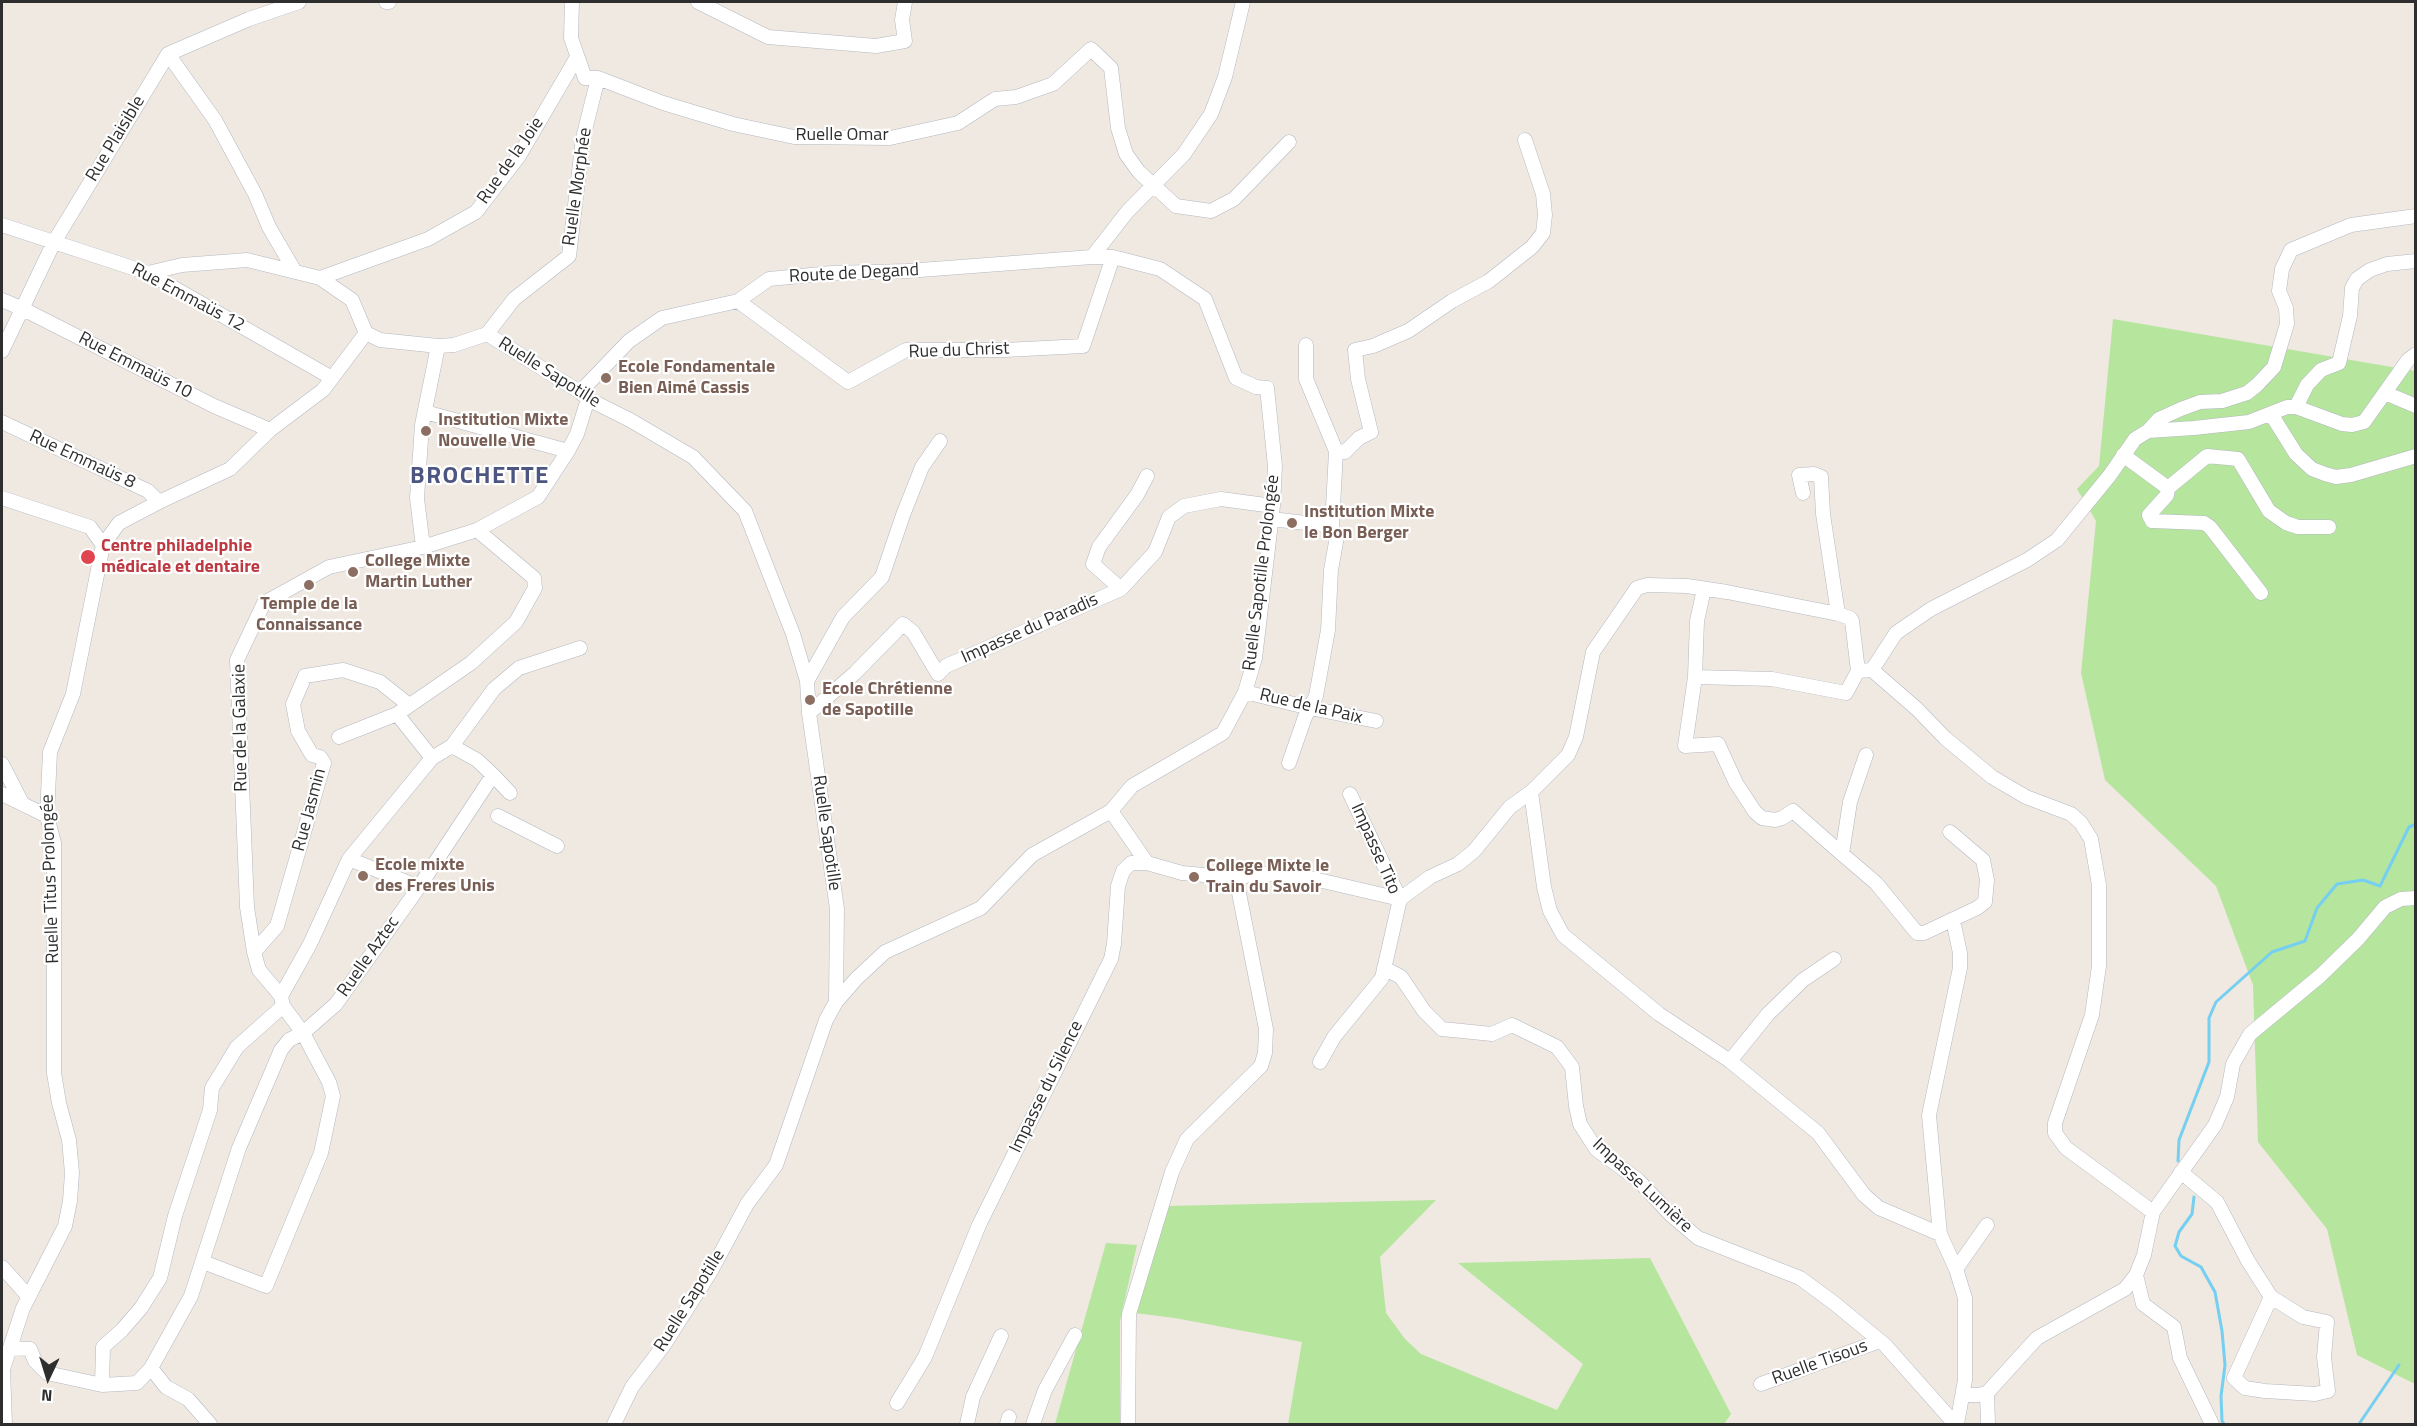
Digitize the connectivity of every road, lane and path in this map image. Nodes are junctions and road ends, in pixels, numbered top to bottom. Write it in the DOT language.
graph roads {
  1 [pos="299,2"];
  2 [pos="572,2"];
  3 [pos="698,2"];
  4 [pos="905,2"];
  5 [pos="1243,2"];
  6 [pos="168,54"];
  7 [pos="577,57"];
  8 [pos="598,78"];
  9 [pos="1525,140"];
  10 [pos="1289,142"];
  11 [pos="1153,186"];
  12 [pos="2415,216"];
  13 [pos="2,225"];
  14 [pos="54,242"];
  15 [pos="1092,257"];
  16 [pos="1113,257"];
  17 [pos="2415,261"];
  18 [pos="294,270"];
  19 [pos="148,273"];
  20 [pos="320,278"];
  21 [pos="2,300"];
  22 [pos="738,301"];
  23 [pos="22,309"];
  24 [pos="366,333"];
  25 [pos="487,334"];
  26 [pos="1306,345"];
  27 [pos="438,346"];
  28 [pos="2,351"];
  29 [pos="2415,354"];
  30 [pos="332,378"];
  31 [pos="2385,393"];
  32 [pos="584,395"];
  33 [pos="2415,406"];
  34 [pos="2296,407"];
  35 [pos="425,412"];
  36 [pos="2271,414"];
  37 [pos="2,422"];
  38 [pos="270,430"];
  39 [pos="2148,431"];
  40 [pos="940,441"];
  41 [pos="568,451"];
  42 [pos="1336,451"];
  43 [pos="2123,454"];
  44 [pos="2415,456"];
  45 [pos="1147,476"];
  46 [pos="2168,488"];
  47 [pos="1803,493"];
  48 [pos="2,498"];
  49 [pos="159,502"];
  50 [pos="1272,513"];
  51 [pos="1332,526"];
  52 [pos="2329,527"];
  53 [pos="477,530"];
  54 [pos="103,545"];
  55 [pos="423,547"];
  56 [pos="1121,589"];
  57 [pos="1704,589"];
  58 [pos="2261,593"];
  59 [pos="1838,614"];
  60 [pos="580,648"];
  61 [pos="1865,670"];
  62 [pos="1695,677"];
  63 [pos="807,681"];
  64 [pos="1245,692"];
  65 [pos="409,705"];
  66 [pos="1310,708"];
  67 [pos="809,713"];
  68 [pos="397,714"];
  69 [pos="1376,722"];
  70 [pos="339,737"];
  71 [pos="452,746"];
  72 [pos="1866,755"];
  73 [pos="432,758"];
  74 [pos="2,764"];
  75 [pos="1289,764"];
  76 [pos="493,776"];
  77 [pos="1531,792"];
  78 [pos="510,793"];
  79 [pos="2,794"];
  80 [pos="1350,794"];
  81 [pos="22,803"];
  82 [pos="1111,811"];
  83 [pos="46,816"];
  84 [pos="498,816"];
  85 [pos="1950,832"];
  86 [pos="557,846"];
  87 [pos="1842,854"];
  88 [pos="349,859"];
  89 [pos="1147,863"];
  90 [pos="1236,878"];
  91 [pos="419,887"];
  92 [pos="2415,898"];
  93 [pos="1400,899"];
  94 [pos="1953,920"];
  95 [pos="254,952"];
  96 [pos="1834,959"];
  97 [pos="1384,968"];
  98 [pos="282,1001"];
  99 [pos="836,1002"];
  100 [pos="303,1033"];
  101 [pos="1730,1061"];
  102 [pos="1320,1062"];
  103 [pos="2181,1172"];
  104 [pos="2153,1212"];
  105 [pos="1987,1225"];
  106 [pos="1940,1234"];
  107 [pos="203,1262"];
  108 [pos="2,1267"];
  109 [pos="1956,1269"];
  110 [pos="2136,1275"];
  111 [pos="29,1297"];
  112 [pos="2271,1297"];
  113 [pos="1075,1335"];
  114 [pos="1001,1336"];
  115 [pos="1880,1341"];
  116 [pos="10,1348"];
  117 [pos="151,1368"];
  118 [pos="2,1369"];
  119 [pos="1761,1384"];
  120 [pos="102,1385"];
  121 [pos="1987,1393"];
  122 [pos="1963,1395"];
  123 [pos="897,1403"];
  124 [pos="5,1425"];
  125 [pos="210,1425"];
  126 [pos="614,1425"];
  127 [pos="967,1425"];
  128 [pos="1033,1425"];
  129 [pos="1128,1425"];
  130 [pos="1956,1425"];
  131 [pos="1988,1425"];
  132 [pos="2212,1425"];
  1 -- 6 [label="street"];
  2 -- 7 [label="street, Ruelle Omar"];
  3 -- 4 [label="street"];
  5 -- 11 [label="street"];
  6 -- 14 [label="street, Rue Plaisible"];
  6 -- 18 [label="street"];
  7 -- 8 [label="street, Ruelle Omar"];
  7 -- 20 [label="street, Rue de la Joie"];
  8 -- 11 [label="street, Ruelle Omar"];
  8 -- 25 [label="street, Ruelle Morphée"];
  9 -- 42 [label="street"];
  10 -- 11 [label="street"];
  11 -- 15 [label="street"];
  12 -- 39 [label="street"];
  13 -- 14 [label="street, Rue Emmaüs 12"];
  14 -- 19 [label="street, Rue Emmaüs 12"];
  14 -- 23 [label="street, Rue Plaisible"];
  15 -- 16 [label="street, Ruelle Sapotille Prolongée"];
  15 -- 22 [label="street, Route de Degand"];
  16 -- 22 [label="street, Rue du Christ"];
  16 -- 50 [label="street, Ruelle Sapotille Prolongée"];
  17 -- 34 [label="street"];
  18 -- 19 [label="street"];
  18 -- 20 [label="street"];
  19 -- 30 [label="street, Rue Emmaüs 12"];
  20 -- 24 [label="street"];
  21 -- 23 [label="street, Rue Emmaüs 10"];
  22 -- 32 [label="street, Route de Degand"];
  23 -- 28 [label="street, Rue Plaisible"];
  23 -- 38 [label="street, Rue Emmaüs 10"];
  24 -- 27 [label="street"];
  24 -- 30 [label="street, Ruelle Titus Prolongée"];
  25 -- 27 [label="street"];
  25 -- 32 [label="street, Ruelle Sapotille"];
  26 -- 42 [label="street"];
  27 -- 35 [label="street"];
  29 -- 31 [label="street"];
  30 -- 38 [label="street, Ruelle Titus Prolongée"];
  31 -- 33 [label="street"];
  31 -- 34 [label="street"];
  32 -- 41 [label="street, Rue de la Galaxie"];
  32 -- 63 [label="street, Ruelle Sapotille"];
  34 -- 36 [label="street"];
  35 -- 41 [label="street"];
  35 -- 55 [label="street"];
  36 -- 39 [label="street"];
  36 -- 44 [label="street"];
  37 -- 49 [label="street, Rue Emmaüs 8"];
  38 -- 49 [label="street, Ruelle Titus Prolongée"];
  39 -- 43 [label="street"];
  40 -- 63 [label="street"];
  41 -- 53 [label="street, Rue de la Galaxie"];
  42 -- 51 [label="street"];
  43 -- 46 [label="street"];
  43 -- 61 [label="street"];
  45 -- 56 [label="street"];
  46 -- 52 [label="street"];
  46 -- 58 [label="street"];
  47 -- 59 [label="street"];
  48 -- 54 [label="street"];
  49 -- 54 [label="street, Ruelle Titus Prolongée"];
  50 -- 51 [label="street, Impasse du Paradis"];
  50 -- 56 [label="street, Impasse du Paradis"];
  50 -- 64 [label="street, Ruelle Sapotille Prolongée"];
  51 -- 66 [label="street"];
  53 -- 55 [label="street, Rue de la Galaxie"];
  53 -- 65 [label="street"];
  54 -- 83 [label="street, Ruelle Titus Prolongée"];
  55 -- 95 [label="street, Rue de la Galaxie"];
  56 -- 67 [label="street, Impasse du Paradis"];
  57 -- 59 [label="street"];
  57 -- 62 [label="street"];
  57 -- 77 [label="street"];
  59 -- 61 [label="street"];
  60 -- 71 [label="street"];
  61 -- 62 [label="street"];
  61 -- 104 [label="street"];
  62 -- 87 [label="street"];
  63 -- 67 [label="street, Ruelle Sapotille"];
  64 -- 66 [label="street, Rue de la Paix"];
  64 -- 82 [label="street, Ruelle Sapotille Prolongée"];
  65 -- 68 [label="street"];
  65 -- 95 [label="street, Rue Jasmin"];
  66 -- 69 [label="street, Rue de la Paix"];
  66 -- 75 [label="street"];
  67 -- 99 [label="street, Ruelle Sapotille"];
  68 -- 70 [label="street"];
  68 -- 73 [label="street"];
  71 -- 73 [label="street"];
  71 -- 76 [label="street"];
  72 -- 87 [label="street"];
  73 -- 88 [label="street"];
  74 -- 81 [label="street"];
  76 -- 78 [label="street"];
  76 -- 91 [label="street, Ruelle Aztec"];
  77 -- 93 [label="street"];
  77 -- 101 [label="street"];
  79 -- 81 [label="street"];
  80 -- 93 [label="street, Impasse Tito"];
  81 -- 83 [label="street"];
  82 -- 89 [label="street"];
  82 -- 99 [label="street, Ruelle Sapotille Prolongée"];
  83 -- 111 [label="street, Ruelle Titus Prolongée"];
  84 -- 86 [label="street"];
  85 -- 94 [label="street"];
  87 -- 94 [label="street"];
  88 -- 91 [label="street"];
  88 -- 98 [label="street"];
  89 -- 90 [label="street"];
  89 -- 123 [label="street, Impasse du Silence"];
  90 -- 93 [label="street"];
  90 -- 129 [label="street"];
  91 -- 100 [label="street, Ruelle Aztec"];
  92 -- 103 [label="street"];
  93 -- 97 [label="street, Impasse Tito"];
  94 -- 106 [label="street"];
  95 -- 98 [label="street, Rue de la Galaxie"];
  96 -- 101 [label="street"];
  97 -- 102 [label="street, Impasse Tito"];
  97 -- 115 [label="street, Impasse Lumière"];
  98 -- 100 [label="street, Rue de la Galaxie"];
  98 -- 120 [label="street"];
  99 -- 126 [label="street, Ruelle Sapotille"];
  100 -- 107 [label="street, Ruelle Aztec"];
  100 -- 107 [label="street, Rue de la Galaxie"];
  101 -- 106 [label="street"];
  103 -- 104 [label="street"];
  103 -- 112 [label="street"];
  104 -- 110 [label="street"];
  105 -- 109 [label="street"];
  106 -- 109 [label="street"];
  107 -- 117 [label="street, Ruelle Aztec"];
  108 -- 111 [label="street"];
  109 -- 122 [label="street"];
  110 -- 121 [label="street"];
  110 -- 132 [label="street"];
  111 -- 116 [label="street, Ruelle Titus Prolongée"];
  112 -- 112 [label="street"];
  113 -- 128 [label="street"];
  114 -- 127 [label="street"];
  115 -- 119 [label="street, Ruelle Tisous"];
  115 -- 130 [label="street, Impasse Lumière"];
  116 -- 118 [label="street, Ruelle Titus Prolongée"];
  116 -- 120 [label="street"];
  117 -- 120 [label="street"];
  117 -- 125 [label="street"];
  118 -- 124 [label="street"];
  121 -- 122 [label="street"];
  121 -- 131 [label="street"];
  122 -- 130 [label="street"];
}
